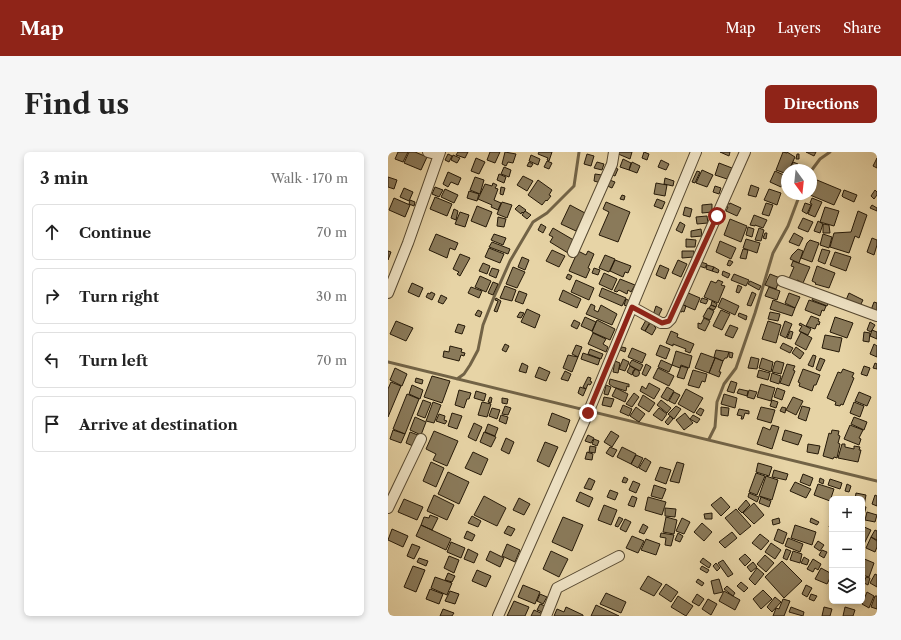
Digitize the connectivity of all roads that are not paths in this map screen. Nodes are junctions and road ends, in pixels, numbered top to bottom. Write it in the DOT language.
graph roads {
  1 [pos="428,152"];
  2 [pos="614,152"];
  3 [pos="696,152"];
  4 [pos="744,152"];
  5 [pos="440,154"];
  6 [pos="573,252"];
  7 [pos="782,280"];
  8 [pos="388,293"];
  9 [pos="632,307"];
  10 [pos="877,316"];
  11 [pos="420,439"];
  12 [pos="388,508"];
  13 [pos="619,556"];
  14 [pos="498,616"];
  15 [pos="546,616"];
  1 -- 5 [label="street"];
  2 -- 6 [label="street"];
  3 -- 9 [label="street"];
  4 -- 9 [label="street"];
  5 -- 8 [label="street"];
  7 -- 10 [label="street"];
  9 -- 14 [label="street"];
  11 -- 12 [label="street"];
  13 -- 15 [label="street"];
}
